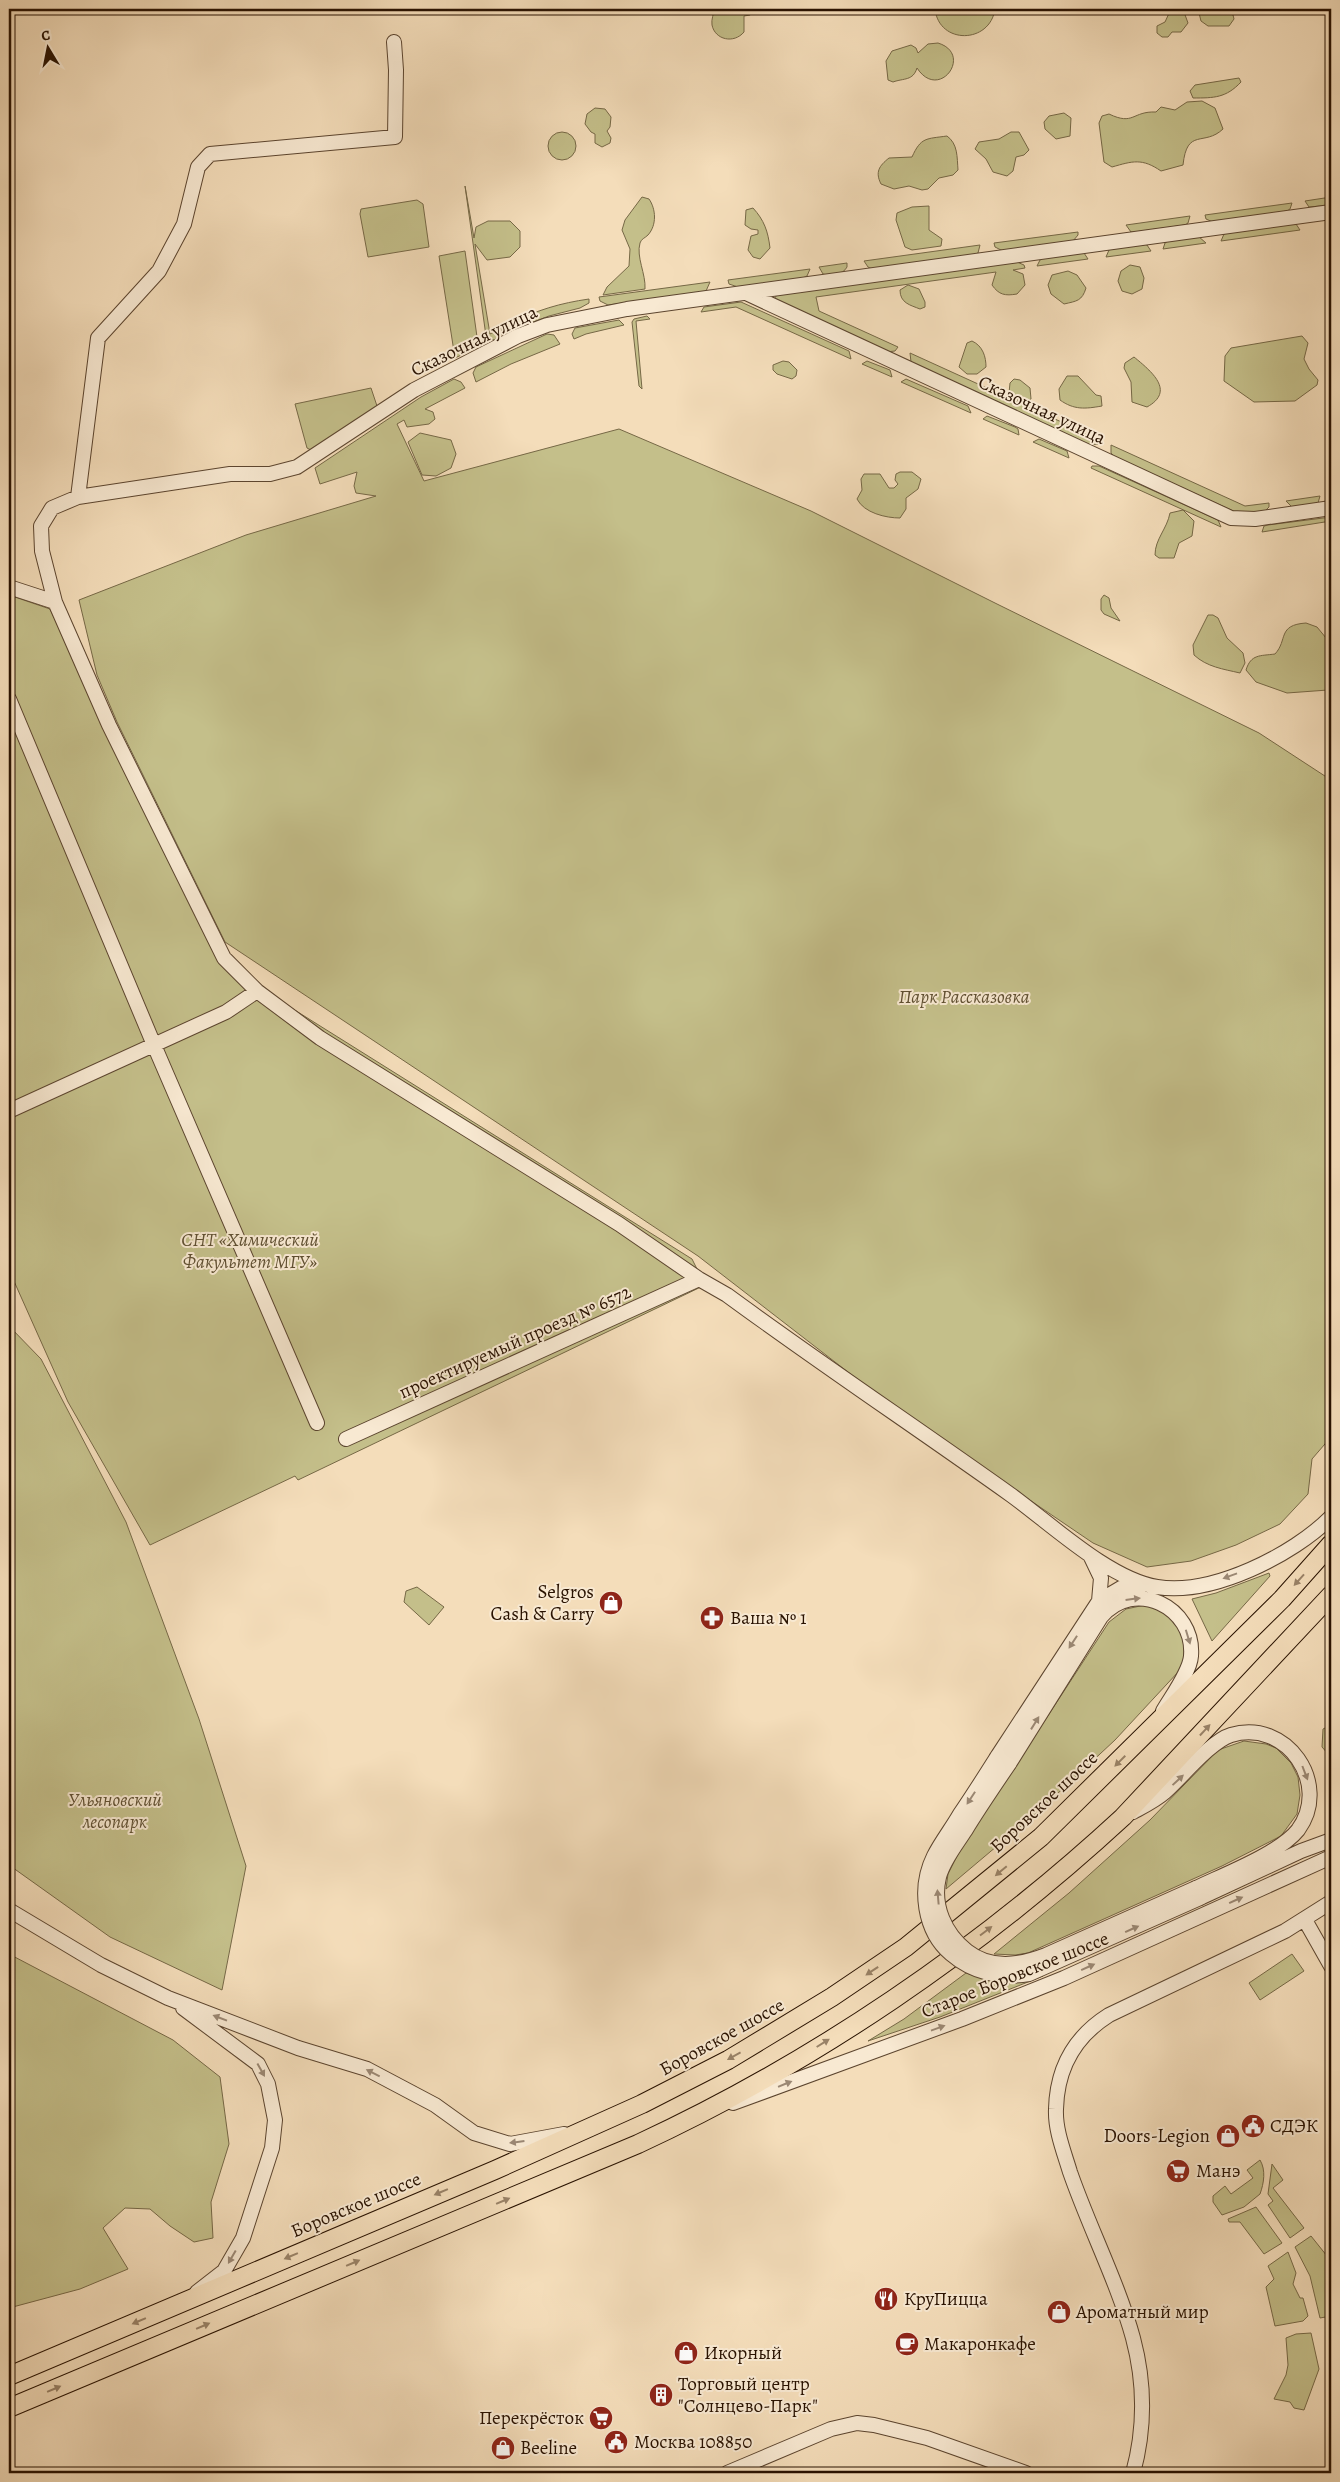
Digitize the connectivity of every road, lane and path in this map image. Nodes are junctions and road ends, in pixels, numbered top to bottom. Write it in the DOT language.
graph roads {
  1 [pos="394,42"];
  2 [pos="1331,212"];
  3 [pos="746,293"];
  4 [pos="78,497"];
  5 [pos="1331,508"];
  6 [pos="9,587"];
  7 [pos="55,602"];
  8 [pos="9,699"];
  9 [pos="257,990"];
  10 [pos="154,1045"];
  11 [pos="9,1111"];
  12 [pos="699,1279"];
  13 [pos="317,1423"];
  14 [pos="346,1439"];
  15 [pos="1331,1517"];
  16 [pos="1331,1544"];
  17 [pos="1090,1554"];
  18 [pos="1148,1585"];
  19 [pos="1331,1595"];
  20 [pos="1099,1601"];
  21 [pos="1154,1726"];
  22 [pos="1003,1760"];
  23 [pos="1123,1817"];
  24 [pos="1331,1832"];
  25 [pos="1331,1840"];
  26 [pos="1263,1856"];
  27 [pos="1331,1857"];
  28 [pos="1198,1893"];
  29 [pos="1331,1902"];
  30 [pos="9,1910"];
  31 [pos="1305,1920"];
  32 [pos="1331,1966"];
  33 [pos="168,1998"];
  34 [pos="706,2112"];
  35 [pos="582,2131"];
  36 [pos="184,2301"];
  37 [pos="9,2376"];
  38 [pos="9,2408"];
  39 [pos="726,2473"];
  40 [pos="1026,2473"];
  41 [pos="1133,2473"];
  1 -- 4 [label="street"];
  2 -- 3 [label="street, Сказочная улица"];
  3 -- 4 [label="street, Сказочная улица"];
  3 -- 5 [label="street, Сказочная улица"];
  4 -- 7 [label="street, Сказочная улица"];
  6 -- 7 [label="street"];
  7 -- 9 [label="street, Сказочная улица"];
  8 -- 10 [label="street"];
  9 -- 10 [label="street"];
  9 -- 12 [label="street, Сказочная улица"];
  10 -- 11 [label="street"];
  10 -- 13 [label="street"];
  12 -- 14 [label="street, проектируемый проезд № 6572"];
  12 -- 17 [label="street, Сказочная улица"];
  15 -- 18 [label="street, one-way"];
  16 -- 21 [label="main road, Боровское шоссе, one-way"];
  17 -- 18 [label="street, Сказочная улица"];
  17 -- 20 [label="street"];
  18 -- 20 [label="street"];
  23 -- 19 [label="main road, one-way"];
  20 -- 22 [label="street, one-way"];
  22 -- 21 [label="street, one-way"];
  21 -- 35 [label="main road, Боровское шоссе, one-way"];
  22 -- 28 [label="street, bridge"];
  23 -- 26 [label="street, one-way"];
  34 -- 23 [label="main road, one-way"];
  24 -- 26 [label="street"];
  25 -- 28 [label="street"];
  26 -- 28 [label="street"];
  34 -- 27 [label="street, Старое Боровское шоссе, one-way"];
  29 -- 31 [label="street"];
  30 -- 33 [label="street"];
  31 -- 32 [label="street"];
  31 -- 41 [label="street"];
  35 -- 33 [label="street, one-way"];
  33 -- 36 [label="street, one-way"];
  38 -- 34 [label="main road, one-way"];
  35 -- 36 [label="main road, Боровское шоссе, one-way"];
  36 -- 37 [label="main road, Боровское шоссе, one-way"];
  39 -- 40 [label="street"];
}
